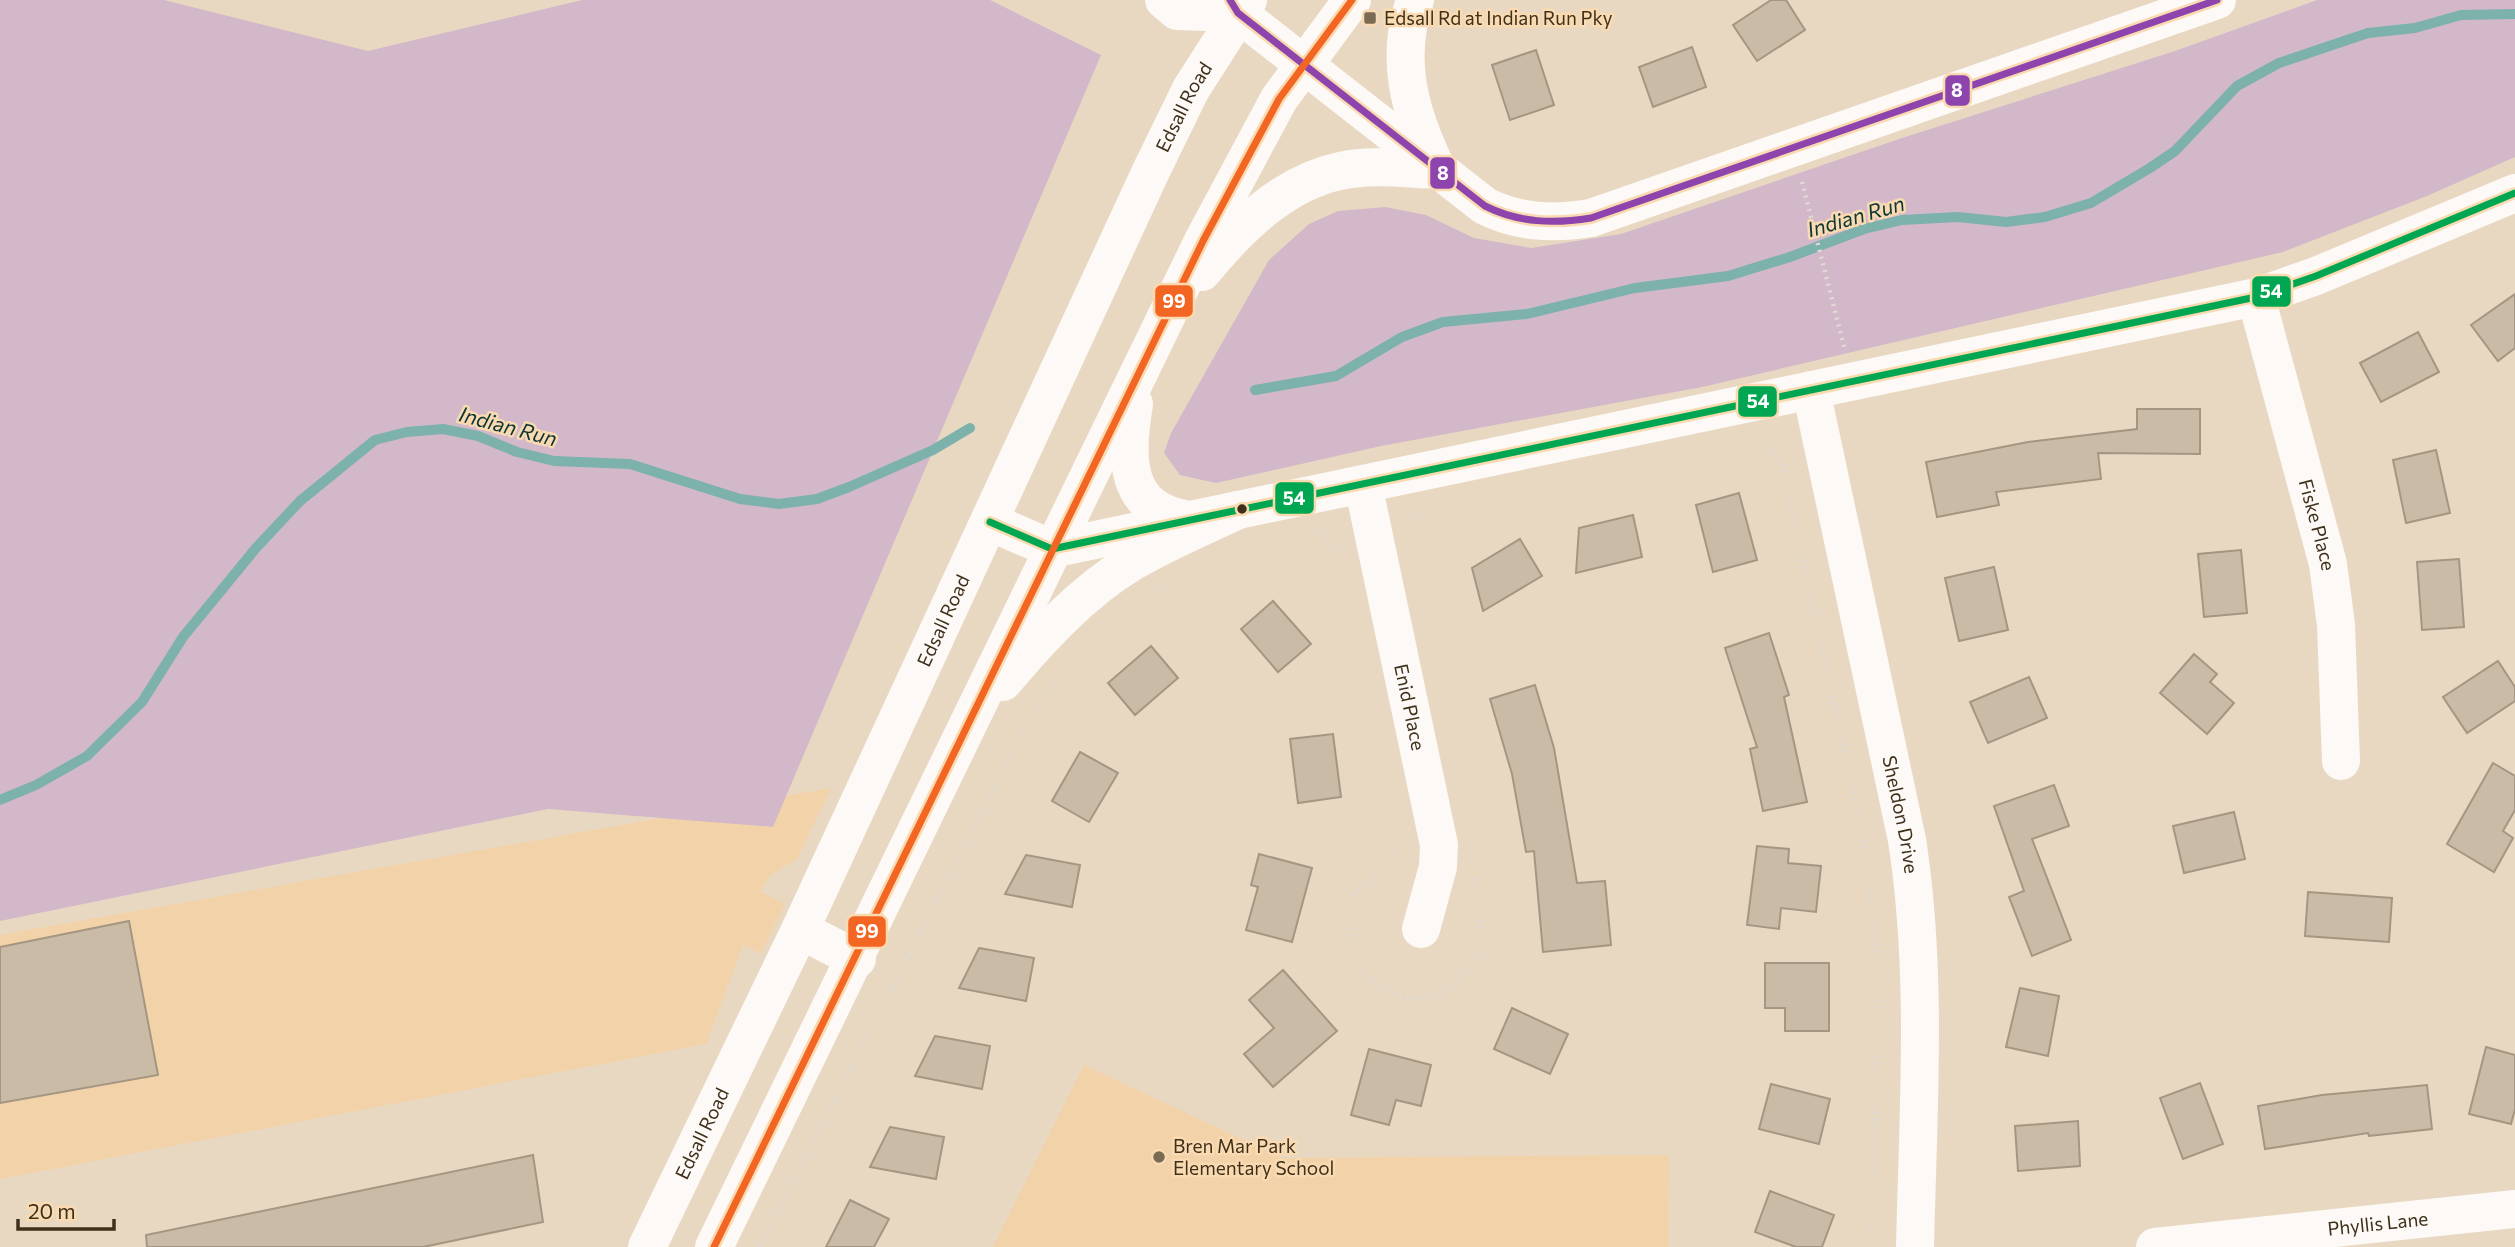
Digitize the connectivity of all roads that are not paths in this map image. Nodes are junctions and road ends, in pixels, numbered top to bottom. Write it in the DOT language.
graph roads {
  1 [pos="1164,0"];
  2 [pos="1352,0"];
  3 [pos="1415,0"];
  4 [pos="2217,0"];
  5 [pos="1239,4"];
  6 [pos="1302,64"];
  7 [pos="1438,170"];
  8 [pos="2515,192"];
  9 [pos="2256,297"];
  10 [pos="1162,323"];
  11 [pos="1141,364"];
  12 [pos="1811,390"];
  13 [pos="1363,484"];
  14 [pos="1238,510"];
  15 [pos="1190,520"];
  16 [pos="990,522"];
  17 [pos="1052,549"];
  18 [pos="964,738"];
  19 [pos="2341,761"];
  20 [pos="1421,929"];
  21 [pos="800,930"];
  22 [pos="857,958"];
  23 [pos="2515,1209"];
  24 [pos="647,1247"];
  25 [pos="714,1247"];
  26 [pos="1915,1247"];
  27 [pos="2155,1247"];
  1 -- 5 [label="street"];
  2 -- 6 [label="street"];
  3 -- 7 [label="street"];
  4 -- 7 [label="street"];
  5 -- 6 [label="street"];
  5 -- 16 [label="street, Edsall Road"];
  6 -- 7 [label="street"];
  6 -- 10 [label="street"];
  7 -- 10 [label="street"];
  8 -- 9 [label="street"];
  9 -- 12 [label="street"];
  9 -- 19 [label="street, Fiske Place"];
  10 -- 11 [label="street"];
  11 -- 15 [label="street"];
  11 -- 17 [label="street"];
  12 -- 13 [label="street"];
  12 -- 26 [label="street, Sheldon Drive"];
  13 -- 14 [label="street"];
  13 -- 20 [label="street, Enid Place"];
  14 -- 15 [label="street"];
  14 -- 18 [label="street"];
  15 -- 17 [label="street"];
  16 -- 17 [label="street"];
  16 -- 21 [label="street, Edsall Road"];
  17 -- 18 [label="street"];
  18 -- 22 [label="street"];
  21 -- 22 [label="street"];
  21 -- 24 [label="street, Edsall Road"];
  22 -- 25 [label="street"];
  23 -- 27 [label="street, Phyllis Lane"];
}
